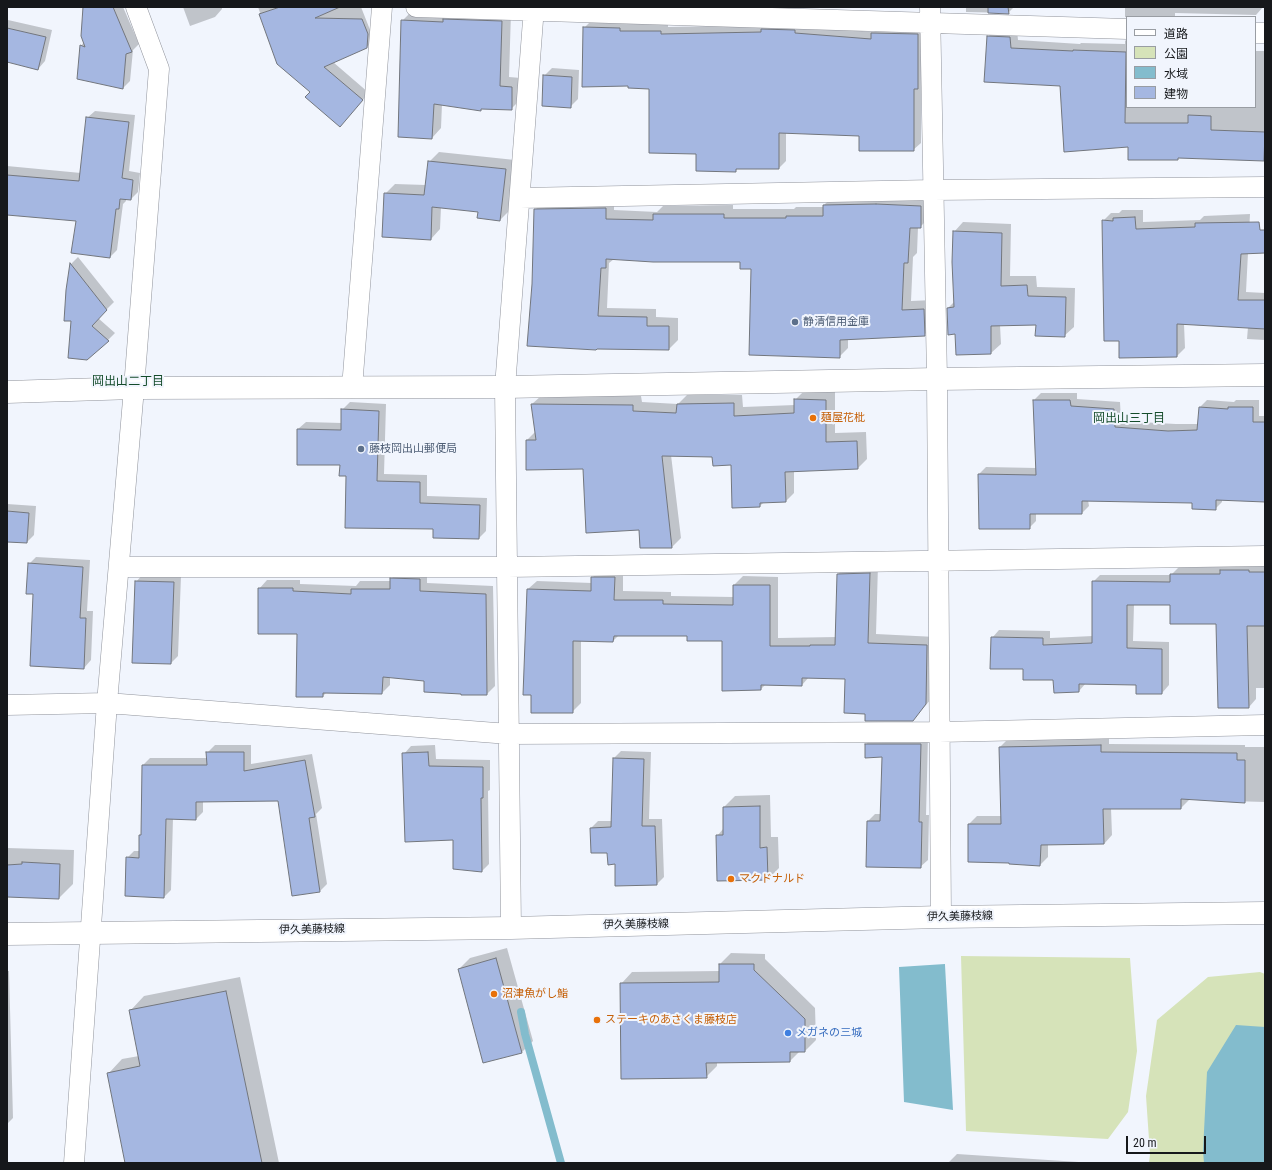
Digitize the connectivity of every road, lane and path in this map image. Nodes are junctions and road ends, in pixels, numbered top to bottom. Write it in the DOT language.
graph roads {
  1 [pos="136,7"];
  2 [pos="382,7"];
  3 [pos="416,7"];
  4 [pos="534,9"];
  5 [pos="930,15"];
  6 [pos="1126,29"];
  7 [pos="1265,186"];
  8 [pos="933,190"];
  9 [pos="520,198"];
  10 [pos="1265,375"];
  11 [pos="936,379"];
  12 [pos="506,387"];
  13 [pos="134,388"];
  14 [pos="352,388"];
  15 [pos="7,392"];
  16 [pos="1265,556"];
  17 [pos="938,560"];
  18 [pos="118,567"];
  19 [pos="508,567"];
  20 [pos="107,703"];
  21 [pos="7,705"];
  22 [pos="1265,725"];
  23 [pos="939,732"];
  24 [pos="510,734"];
  25 [pos="1265,913"];
  26 [pos="941,917"];
  27 [pos="512,928"];
  28 [pos="90,933"];
  29 [pos="7,934"];
  30 [pos="74,1163"];
  1 -- 13 [label="street"];
  2 -- 14 [label="street"];
  3 -- 4 [label="street"];
  4 -- 5 [label="street"];
  4 -- 9 [label="street"];
  5 -- 6 [label="street"];
  5 -- 8 [label="street"];
  7 -- 8 [label="street"];
  8 -- 9 [label="street"];
  8 -- 11 [label="street"];
  9 -- 12 [label="street"];
  10 -- 11 [label="street"];
  11 -- 12 [label="street"];
  11 -- 17 [label="street"];
  12 -- 14 [label="street"];
  12 -- 19 [label="street"];
  13 -- 14 [label="street"];
  13 -- 15 [label="street"];
  13 -- 18 [label="street"];
  16 -- 17 [label="street"];
  17 -- 19 [label="street"];
  17 -- 23 [label="street"];
  18 -- 19 [label="street"];
  18 -- 20 [label="street"];
  19 -- 24 [label="street"];
  20 -- 21 [label="street"];
  20 -- 24 [label="street"];
  20 -- 28 [label="street"];
  22 -- 23 [label="street"];
  23 -- 24 [label="street"];
  23 -- 26 [label="street"];
  24 -- 27 [label="street"];
  25 -- 26 [label="street, 伊久美藤枝線"];
  26 -- 27 [label="street, 伊久美藤枝線"];
  27 -- 28 [label="street, 伊久美藤枝線"];
  28 -- 29 [label="street, 伊久美藤枝線"];
  28 -- 30 [label="street"];
}
